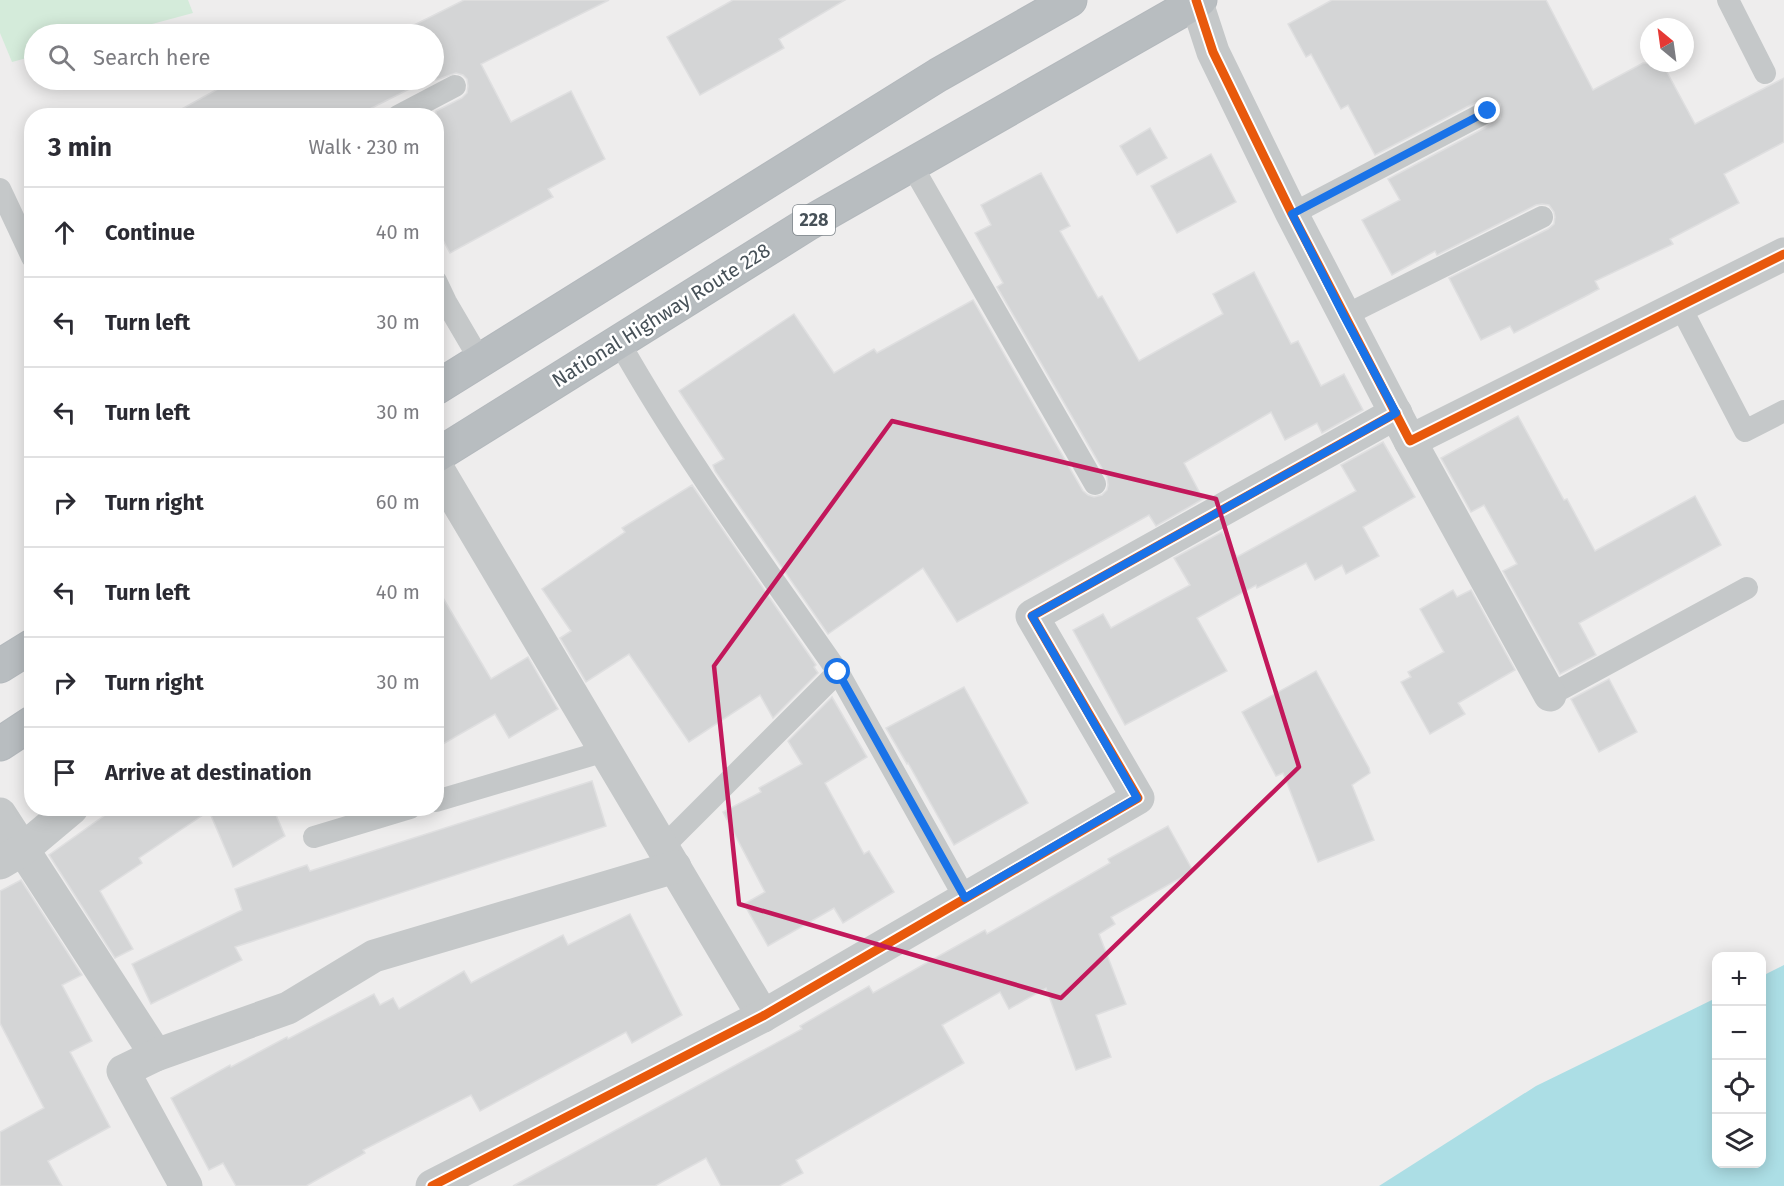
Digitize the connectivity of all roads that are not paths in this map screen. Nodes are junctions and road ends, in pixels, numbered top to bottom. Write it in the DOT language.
graph roads {
  1 [pos="1070,0"];
  2 [pos="1728,0"];
  3 [pos="1198,1"];
  4 [pos="1765,73"];
  5 [pos="454,86"];
  6 [pos="413,108"];
  7 [pos="1488,111"];
  8 [pos="911,164"];
  9 [pos="0,189"];
  10 [pos="1292,214"];
  11 [pos="1542,217"];
  12 [pos="24,240"];
  13 [pos="1784,254"];
  14 [pos="444,298"];
  15 [pos="1680,306"];
  16 [pos="1344,316"];
  17 [pos="619,342"];
  18 [pos="480,360"];
  19 [pos="444,383"];
  20 [pos="1784,411"];
  21 [pos="1403,427"];
  22 [pos="444,451"];
  23 [pos="444,479"];
  24 [pos="1095,484"];
  25 [pos="1747,588"];
  26 [pos="24,651"];
  27 [pos="0,666"];
  28 [pos="838,672"];
  29 [pos="1550,695"];
  30 [pos="24,728"];
  31 [pos="0,744"];
  32 [pos="606,751"];
  33 [pos="444,799"];
  34 [pos="0,814"];
  35 [pos="62,816"];
  36 [pos="384,816"];
  37 [pos="314,837"];
  38 [pos="11,857"];
  39 [pos="669,857"];
  40 [pos="965,898"];
  41 [pos="763,1016"];
  42 [pos="156,1055"];
  43 [pos="186,1186"];
  44 [pos="432,1186"];
  1 -- 18 [label="highway"];
  2 -- 4 [label="lane"];
  3 -- 8 [label="highway, National Highway Route 228 / 228"];
  3 -- 10 [label="street"];
  5 -- 6 [label="lane"];
  7 -- 10 [label="lane"];
  8 -- 17 [label="highway, National Highway Route 228 / 228"];
  8 -- 24 [label="lane"];
  9 -- 12 [label="lane"];
  10 -- 16 [label="street"];
  11 -- 16 [label="lane"];
  13 -- 15 [label="street"];
  14 -- 18 [label="lane"];
  15 -- 20 [label="lane"];
  15 -- 21 [label="street"];
  16 -- 21 [label="street"];
  17 -- 22 [label="highway, National Highway Route 228 / 228"];
  17 -- 28 [label="lane"];
  18 -- 19 [label="highway"];
  21 -- 29 [label="street"];
  21 -- 40 [label="street"];
  23 -- 32 [label="street"];
  25 -- 29 [label="lane"];
  26 -- 27 [label="highway"];
  28 -- 39 [label="lane"];
  28 -- 40 [label="lane"];
  30 -- 31 [label="highway"];
  32 -- 33 [label="lane"];
  32 -- 39 [label="street"];
  34 -- 38 [label="street"];
  35 -- 38 [label="street"];
  36 -- 37 [label="lane"];
  38 -- 42 [label="street"];
  39 -- 41 [label="street"];
  39 -- 42 [label="street"];
  40 -- 41 [label="street"];
  41 -- 44 [label="street"];
  42 -- 43 [label="street"];
}
